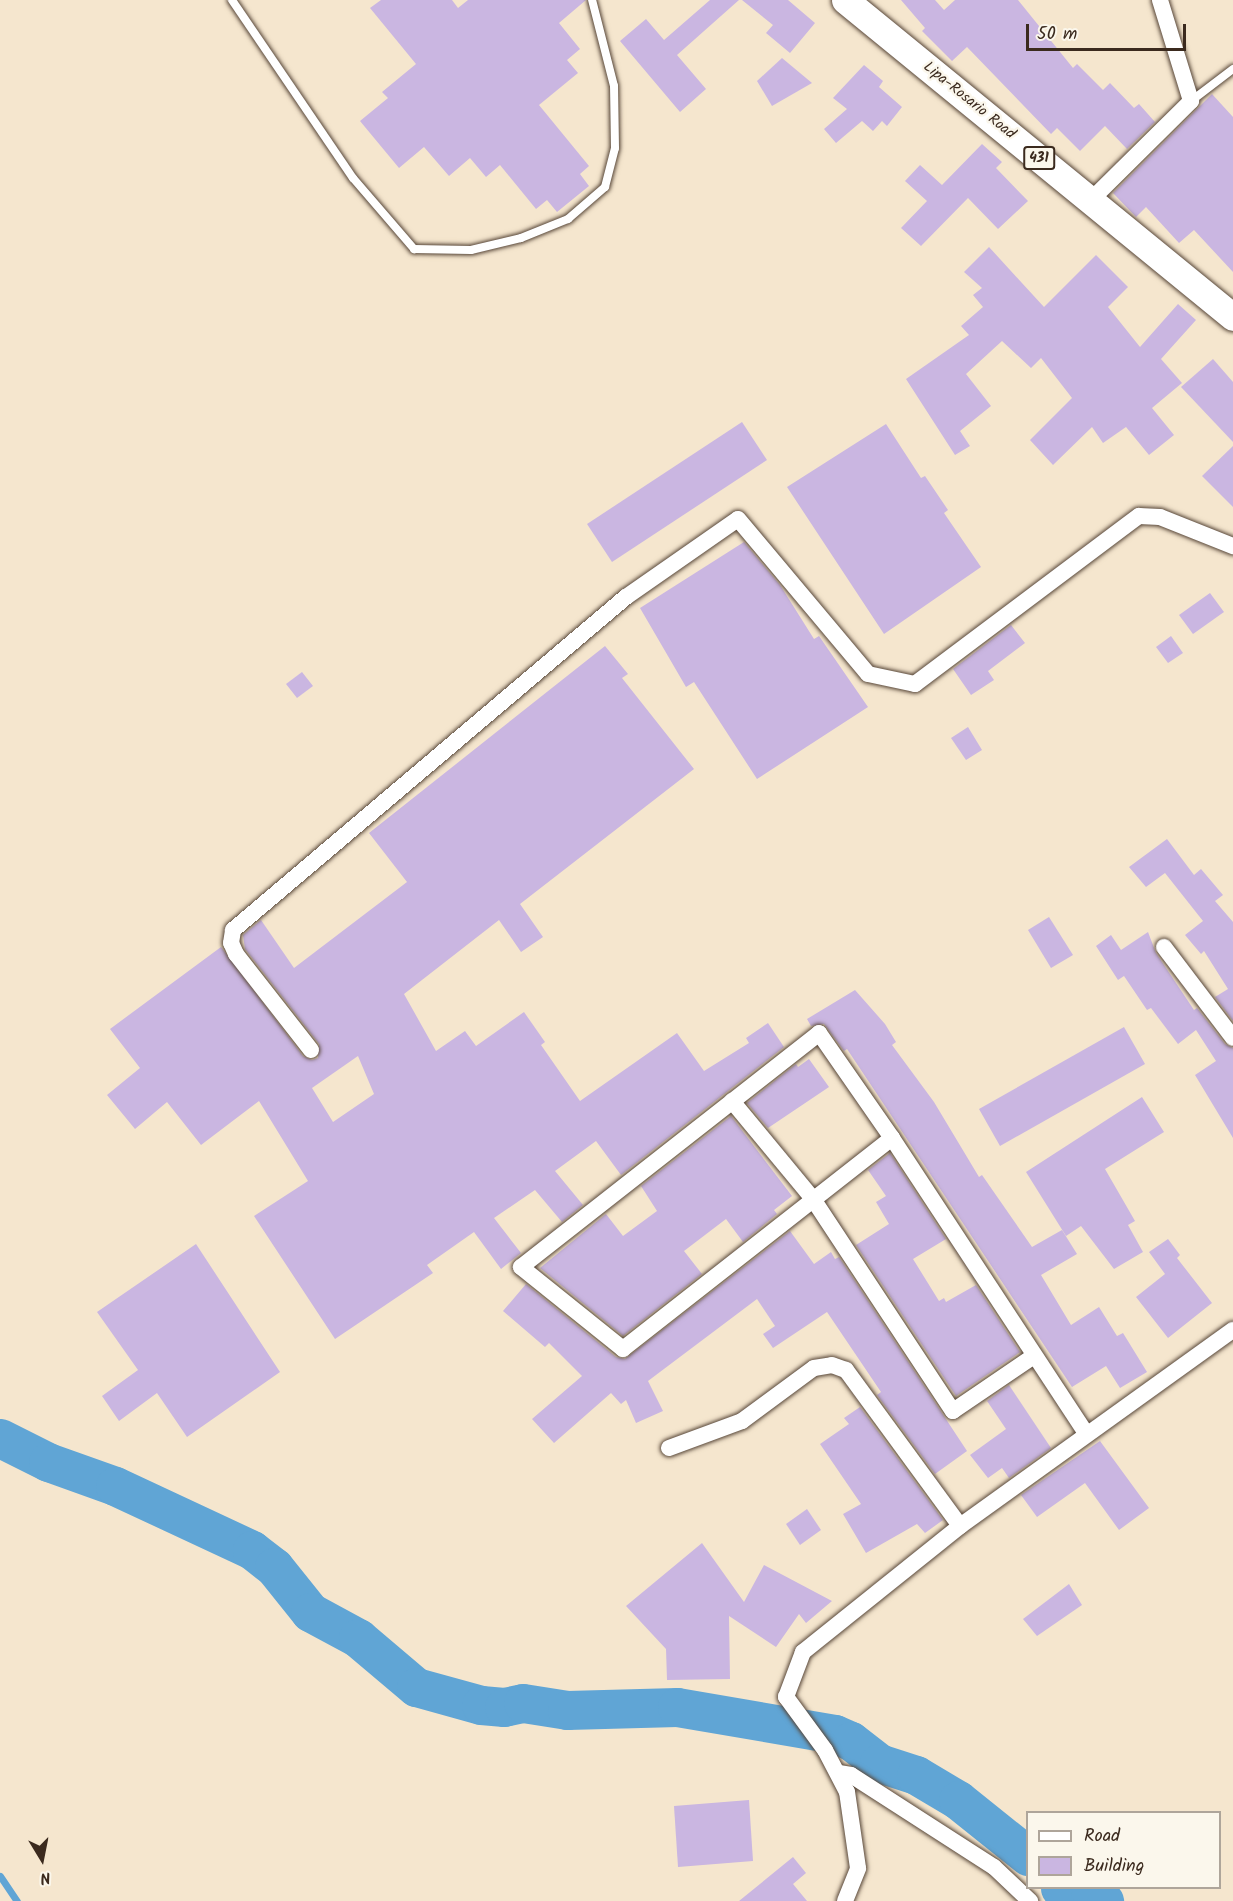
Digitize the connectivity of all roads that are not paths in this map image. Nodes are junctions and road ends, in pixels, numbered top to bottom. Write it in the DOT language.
graph roads {
  1 [pos="232,0"];
  2 [pos="592,0"];
  3 [pos="845,0"];
  4 [pos="1160,0"];
  5 [pos="1233,69"];
  6 [pos="1191,101"];
  7 [pos="1091,200"];
  8 [pos="1233,317"];
  9 [pos="1233,546"];
  10 [pos="1164,947"];
  11 [pos="1233,1038"];
  12 [pos="311,1050"];
  13 [pos="732,1101"];
  14 [pos="892,1138"];
  15 [pos="813,1199"];
  16 [pos="1233,1329"];
  17 [pos="1034,1356"];
  18 [pos="1086,1434"];
  19 [pos="669,1448"];
  20 [pos="960,1526"];
  21 [pos="838,1773"];
  22 [pos="845,1901"];
  23 [pos="1030,1901"];
  1 -- 2 [label="lane"];
  3 -- 7 [label="main road, Lipa-Rosario Road / 431"];
  4 -- 6 [label="street"];
  5 -- 6 [label="lane"];
  6 -- 7 [label="street"];
  7 -- 8 [label="main road, Lipa-Rosario Road / 431"];
  9 -- 12 [label="street"];
  10 -- 11 [label="street"];
  13 -- 14 [label="street"];
  13 -- 15 [label="street"];
  13 -- 15 [label="street"];
  14 -- 15 [label="street"];
  14 -- 17 [label="street"];
  15 -- 17 [label="street"];
  16 -- 18 [label="street"];
  17 -- 18 [label="street"];
  18 -- 20 [label="street"];
  19 -- 20 [label="street"];
  20 -- 21 [label="street"];
  21 -- 22 [label="street"];
  21 -- 23 [label="street"];
}
